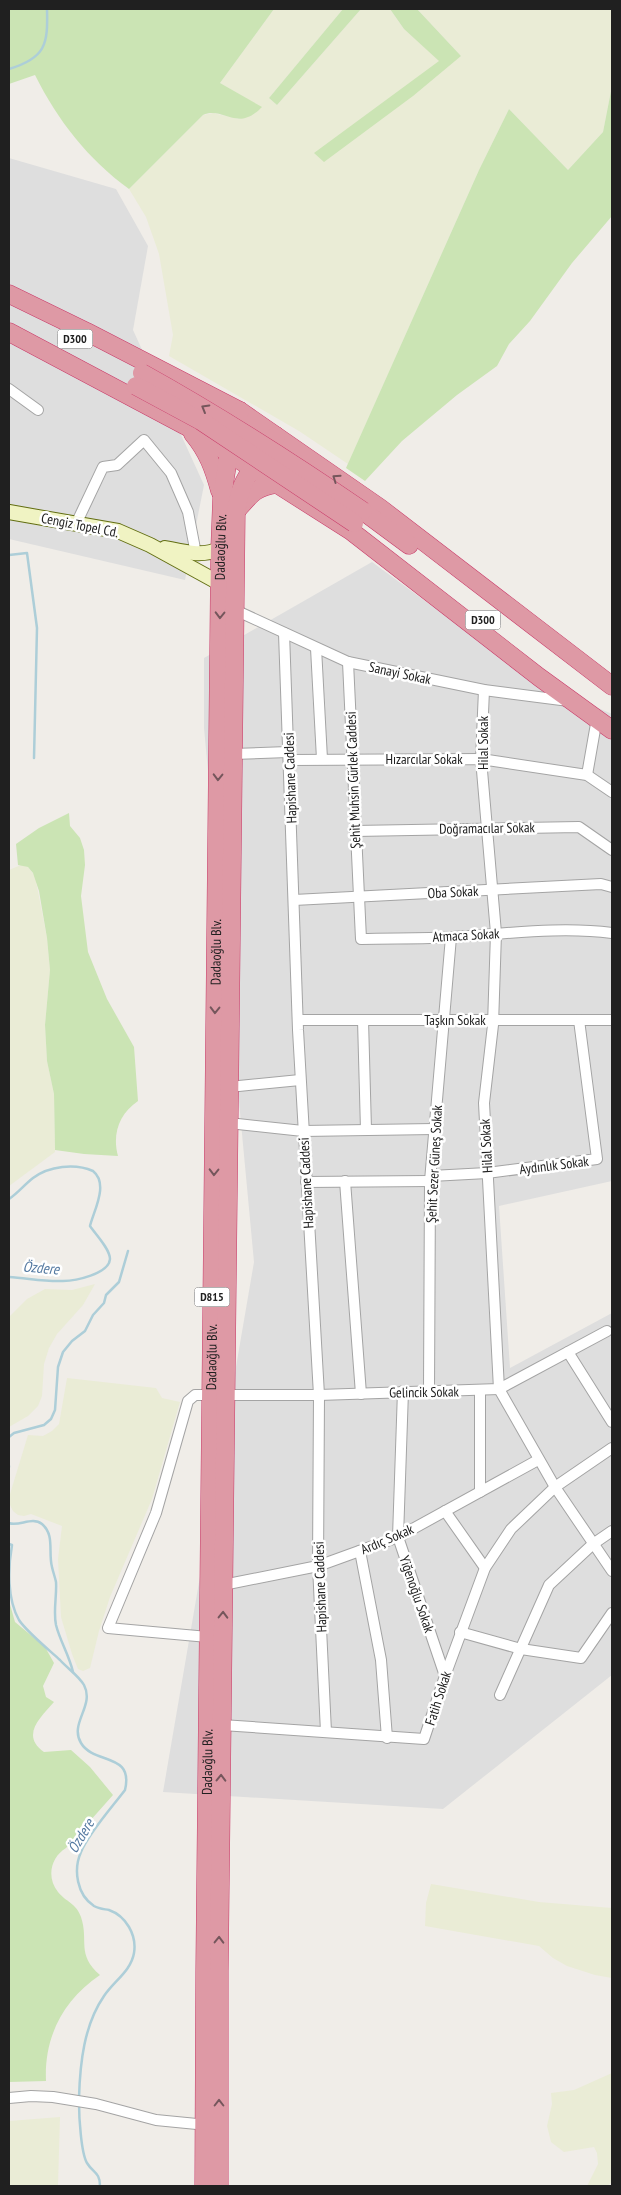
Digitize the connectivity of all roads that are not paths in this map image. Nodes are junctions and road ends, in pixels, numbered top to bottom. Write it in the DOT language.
graph roads {
  1 [pos="9,294"];
  2 [pos="9,305"];
  3 [pos="9,322"];
  4 [pos="9,332"];
  5 [pos="139,379"];
  6 [pos="9,389"];
  7 [pos="38,410"];
  8 [pos="240,411"];
  9 [pos="186,426"];
  10 [pos="276,436"];
  11 [pos="229,453"];
  12 [pos="252,468"];
  13 [pos="277,484"];
  14 [pos="222,497"];
  15 [pos="236,511"];
  16 [pos="9,512"];
  17 [pos="358,517"];
  18 [pos="76,524"];
  19 [pos="150,545"];
  20 [pos="220,549"];
  21 [pos="196,554"];
  22 [pos="221,584"];
  23 [pos="235,610"];
  24 [pos="284,633"];
  25 [pos="316,648"];
  26 [pos="348,662"];
  27 [pos="611,687"];
  28 [pos="484,690"];
  29 [pos="574,702"];
  30 [pos="604,718"];
  31 [pos="612,730"];
  32 [pos="233,754"];
  33 [pos="289,756"];
  34 [pos="481,758"];
  35 [pos="354,759"];
  36 [pos="322,760"];
  37 [pos="587,775"];
  38 [pos="612,792"];
  39 [pos="487,828"];
  40 [pos="355,831"];
  41 [pos="612,850"];
  42 [pos="612,887"];
  43 [pos="492,890"];
  44 [pos="358,897"];
  45 [pos="294,900"];
  46 [pos="496,933"];
  47 [pos="612,933"];
  48 [pos="451,937"];
  49 [pos="298,1020"];
  50 [pos="362,1020"];
  51 [pos="445,1020"];
  52 [pos="494,1020"];
  53 [pos="578,1020"];
  54 [pos="612,1020"];
  55 [pos="300,1080"];
  56 [pos="229,1087"];
  57 [pos="229,1124"];
  58 [pos="434,1129"];
  59 [pos="366,1130"];
  60 [pos="303,1131"];
  61 [pos="487,1173"];
  62 [pos="431,1178"];
  63 [pos="345,1181"];
  64 [pos="306,1182"];
  65 [pos="607,1331"];
  66 [pos="568,1352"];
  67 [pos="499,1389"];
  68 [pos="430,1390"];
  69 [pos="403,1391"];
  70 [pos="480,1391"];
  71 [pos="361,1394"];
  72 [pos="218,1395"];
  73 [pos="319,1395"];
  74 [pos="612,1422"];
  75 [pos="612,1448"];
  76 [pos="538,1460"];
  77 [pos="555,1487"];
  78 [pos="480,1492"];
  79 [pos="445,1511"];
  80 [pos="612,1531"];
  81 [pos="398,1537"];
  82 [pos="594,1544"];
  83 [pos="360,1551"];
  84 [pos="318,1566"];
  85 [pos="485,1568"];
  86 [pos="612,1571"];
  87 [pos="224,1585"];
  88 [pos="612,1613"];
  89 [pos="460,1632"];
  90 [pos="208,1637"];
  91 [pos="520,1649"];
  92 [pos="444,1676"];
  93 [pos="500,1695"];
  94 [pos="222,1725"];
  95 [pos="326,1732"];
  96 [pos="386,1738"];
  97 [pos="9,2098"];
  98 [pos="212,2125"];
  99 [pos="204,2186"];
  100 [pos="219,2186"];
  1 -- 8 [label="highway"];
  2 -- 5 [label="highway, D300"];
  3 -- 5 [label="highway, D300"];
  4 -- 9 [label="highway"];
  5 -- 17 [label="highway, D300, bridge"];
  6 -- 7 [label="street"];
  8 -- 10 [label="highway"];
  8 -- 11 [label="highway, Dadaoğlu Blv. / D815"];
  9 -- 11 [label="highway"];
  9 -- 14 [label="highway"];
  10 -- 12 [label="highway, Dadaoğlu Blv. / D815"];
  27 -- 10 [label="highway, one-way"];
  11 -- 12 [label="highway"];
  11 -- 14 [label="highway, Dadaoğlu Blv. / D815"];
  12 -- 13 [label="highway"];
  12 -- 15 [label="highway, Dadaoğlu Blv. / D815"];
  13 -- 15 [label="highway"];
  13 -- 29 [label="highway"];
  14 -- 20 [label="highway, Dadaoğlu Blv. / D815"];
  15 -- 23 [label="highway, Dadaoğlu Blv. / D815"];
  16 -- 18 [label="main road, Cengiz Topel Cd."];
  17 -- 27 [label="highway, D300"];
  17 -- 30 [label="highway, D300"];
  18 -- 19 [label="main road, Cengiz Topel Cd."];
  18 -- 21 [label="street"];
  19 -- 21 [label="main road"];
  19 -- 22 [label="main road"];
  20 -- 21 [label="main road"];
  20 -- 22 [label="highway, Dadaoğlu Blv. / D815"];
  22 -- 72 [label="highway, Dadaoğlu Blv. / D815, one-way"];
  23 -- 24 [label="street, Sanayi Sokak"];
  23 -- 32 [label="highway, Dadaoğlu Blv. / D815"];
  24 -- 25 [label="street, Sanayi Sokak"];
  24 -- 33 [label="street, Hapishane Caddesi"];
  25 -- 26 [label="street, Sanayi Sokak"];
  25 -- 36 [label="street"];
  26 -- 28 [label="street, Sanayi Sokak"];
  26 -- 35 [label="street, Şehit Muhsin Gürlek Caddesi"];
  28 -- 29 [label="street, Sanayi Sokak"];
  28 -- 34 [label="street, Hilal Sokak"];
  29 -- 30 [label="highway"];
  30 -- 31 [label="highway"];
  30 -- 37 [label="street"];
  32 -- 33 [label="street, Hızarcılar Sokak"];
  32 -- 56 [label="highway, Dadaoğlu Blv. / D815"];
  33 -- 36 [label="street, Hızarcılar Sokak"];
  33 -- 45 [label="street, Hapishane Caddesi"];
  34 -- 35 [label="street, Hızarcılar Sokak"];
  34 -- 37 [label="street, Hızarcılar Sokak"];
  34 -- 39 [label="street, Hilal Sokak"];
  35 -- 36 [label="street, Hızarcılar Sokak"];
  35 -- 40 [label="street, Şehit Muhsin Gürlek Caddesi"];
  37 -- 38 [label="street, Hızarcılar Sokak"];
  39 -- 40 [label="street, Doğramacılar Sokak"];
  39 -- 41 [label="street, Doğramacılar Sokak"];
  39 -- 43 [label="street, Hilal Sokak"];
  40 -- 44 [label="street, Şehit Muhsin Gürlek Caddesi"];
  42 -- 43 [label="street, Oba Sokak"];
  43 -- 44 [label="street, Oba Sokak"];
  43 -- 46 [label="street, Hilal Sokak"];
  44 -- 45 [label="street, Oba Sokak"];
  44 -- 48 [label="street, Atmaca Sokak"];
  45 -- 49 [label="street, Hapishane Caddesi"];
  46 -- 47 [label="street, Atmaca Sokak"];
  46 -- 48 [label="street, Atmaca Sokak"];
  46 -- 52 [label="street, Hilal Sokak"];
  48 -- 51 [label="street, Şehit Sezer Güneş Sokak"];
  49 -- 50 [label="street, Taşkın Sokak"];
  49 -- 55 [label="street, Hapishane Caddesi"];
  50 -- 51 [label="street, Taşkın Sokak"];
  50 -- 59 [label="street"];
  51 -- 52 [label="street, Taşkın Sokak"];
  51 -- 58 [label="street, Şehit Sezer Güneş Sokak"];
  52 -- 53 [label="street, Taşkın Sokak"];
  52 -- 61 [label="street, Hilal Sokak"];
  53 -- 54 [label="street, Taşkın Sokak"];
  53 -- 61 [label="street, Aydınlık Sokak"];
  55 -- 56 [label="street"];
  55 -- 60 [label="street, Hapishane Caddesi"];
  56 -- 57 [label="highway, Dadaoğlu Blv. / D815"];
  57 -- 60 [label="street"];
  57 -- 72 [label="highway, Dadaoğlu Blv. / D815"];
  58 -- 59 [label="street"];
  58 -- 62 [label="street, Şehit Sezer Güneş Sokak"];
  59 -- 60 [label="street"];
  60 -- 64 [label="street, Hapishane Caddesi"];
  61 -- 62 [label="street, Aydınlık Sokak"];
  61 -- 67 [label="street, Hilal Sokak"];
  62 -- 63 [label="street, Aydınlık Sokak"];
  62 -- 68 [label="street, Şehit Sezer Güneş Sokak"];
  63 -- 64 [label="street, Aydınlık Sokak"];
  63 -- 71 [label="street"];
  64 -- 73 [label="street, Hapishane Caddesi"];
  65 -- 66 [label="street, Gelincik Sokak"];
  66 -- 67 [label="street, Gelincik Sokak"];
  66 -- 74 [label="street"];
  67 -- 70 [label="street, Gelincik Sokak"];
  67 -- 76 [label="street, Hilal Sokak"];
  68 -- 69 [label="street, Gelincik Sokak"];
  68 -- 70 [label="street, Gelincik Sokak"];
  69 -- 71 [label="street, Gelincik Sokak"];
  69 -- 81 [label="street, Yiğenoğlu Sokak"];
  70 -- 78 [label="street"];
  71 -- 73 [label="street, Gelincik Sokak"];
  72 -- 73 [label="street, Gelincik Sokak"];
  72 -- 87 [label="highway, Dadaoğlu Blv. / D815"];
  72 -- 90 [label="highway, Dadaoğlu Blv. / D815"];
  72 -- 90 [label="street, Gelincik Sokak"];
  73 -- 84 [label="street, Hapishane Caddesi"];
  75 -- 77 [label="street, Fatih Sokak"];
  76 -- 77 [label="street, Hilal Sokak"];
  76 -- 78 [label="street, Ardıç Sokak"];
  77 -- 82 [label="street, Hilal Sokak"];
  77 -- 85 [label="street, Fatih Sokak"];
  78 -- 79 [label="street, Ardıç Sokak"];
  79 -- 81 [label="street, Ardıç Sokak"];
  79 -- 85 [label="street"];
  80 -- 82 [label="street"];
  81 -- 83 [label="street, Ardıç Sokak"];
  81 -- 92 [label="street, Yiğenoğlu Sokak"];
  82 -- 86 [label="street, Hilal Sokak"];
  82 -- 91 [label="street"];
  83 -- 84 [label="street, Ardıç Sokak"];
  83 -- 96 [label="street"];
  84 -- 87 [label="street, Ardıç Sokak"];
  84 -- 95 [label="street, Hapishane Caddesi"];
  85 -- 89 [label="street, Fatih Sokak"];
  94 -- 87 [label="highway, Dadaoğlu Blv. / D815, one-way"];
  88 -- 91 [label="street"];
  89 -- 91 [label="street"];
  89 -- 92 [label="street, Fatih Sokak"];
  90 -- 98 [label="highway, Dadaoğlu Blv. / D815"];
  91 -- 93 [label="street"];
  92 -- 96 [label="street, Fatih Sokak"];
  94 -- 95 [label="street, Fatih Sokak"];
  98 -- 94 [label="highway, Dadaoğlu Blv. / D815, one-way"];
  95 -- 96 [label="street, Fatih Sokak"];
  97 -- 98 [label="street"];
  98 -- 99 [label="highway, Dadaoğlu Blv. / D815"];
  98 -- 100 [label="highway, Dadaoğlu Blv. / D815"];
}
